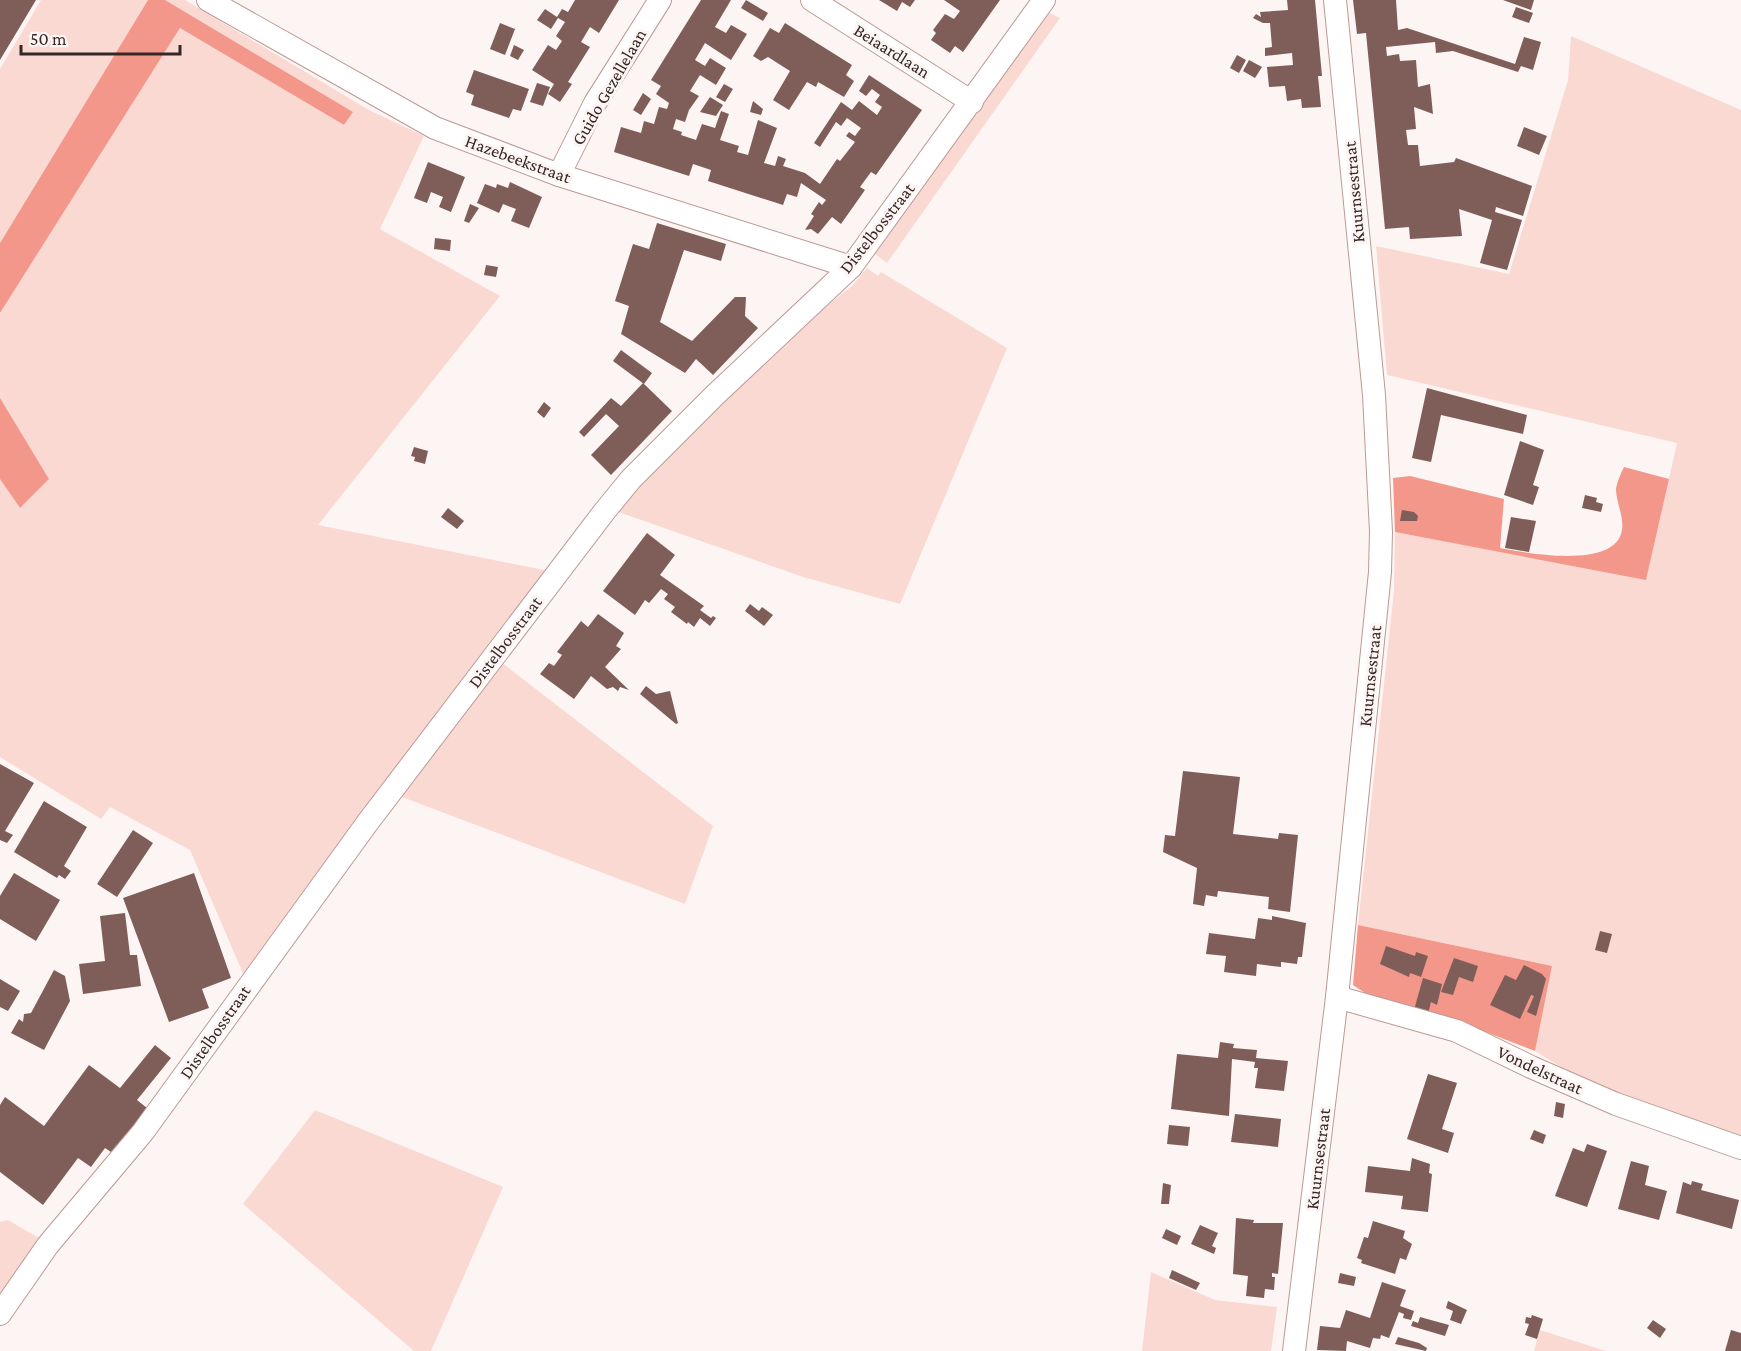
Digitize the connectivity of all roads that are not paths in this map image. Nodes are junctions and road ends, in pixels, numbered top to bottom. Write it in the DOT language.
graph roads {
  1 [pos="208,0"];
  2 [pos="660,0"];
  3 [pos="812,0"];
  4 [pos="1044,0"];
  5 [pos="1335,0"];
  6 [pos="972,102"];
  7 [pos="559,175"];
  8 [pos="850,267"];
  9 [pos="1338,997"];
  10 [pos="1741,1148"];
  11 [pos="0,1314"];
  12 [pos="1294,1351"];
  1 -- 7 [label="street, Hazebeekstraat"];
  2 -- 7 [label="street, Guido Gezellelaan"];
  3 -- 6 [label="street, Beiaardlaan"];
  4 -- 6 [label="street, Distelbosstraat"];
  5 -- 9 [label="street, Kuurnsestraat"];
  6 -- 8 [label="street, Distelbosstraat"];
  7 -- 8 [label="street, Hazebeekstraat"];
  8 -- 11 [label="street, Distelbosstraat"];
  9 -- 10 [label="street, Vondelstraat"];
  9 -- 12 [label="street, Kuurnsestraat"];
}
